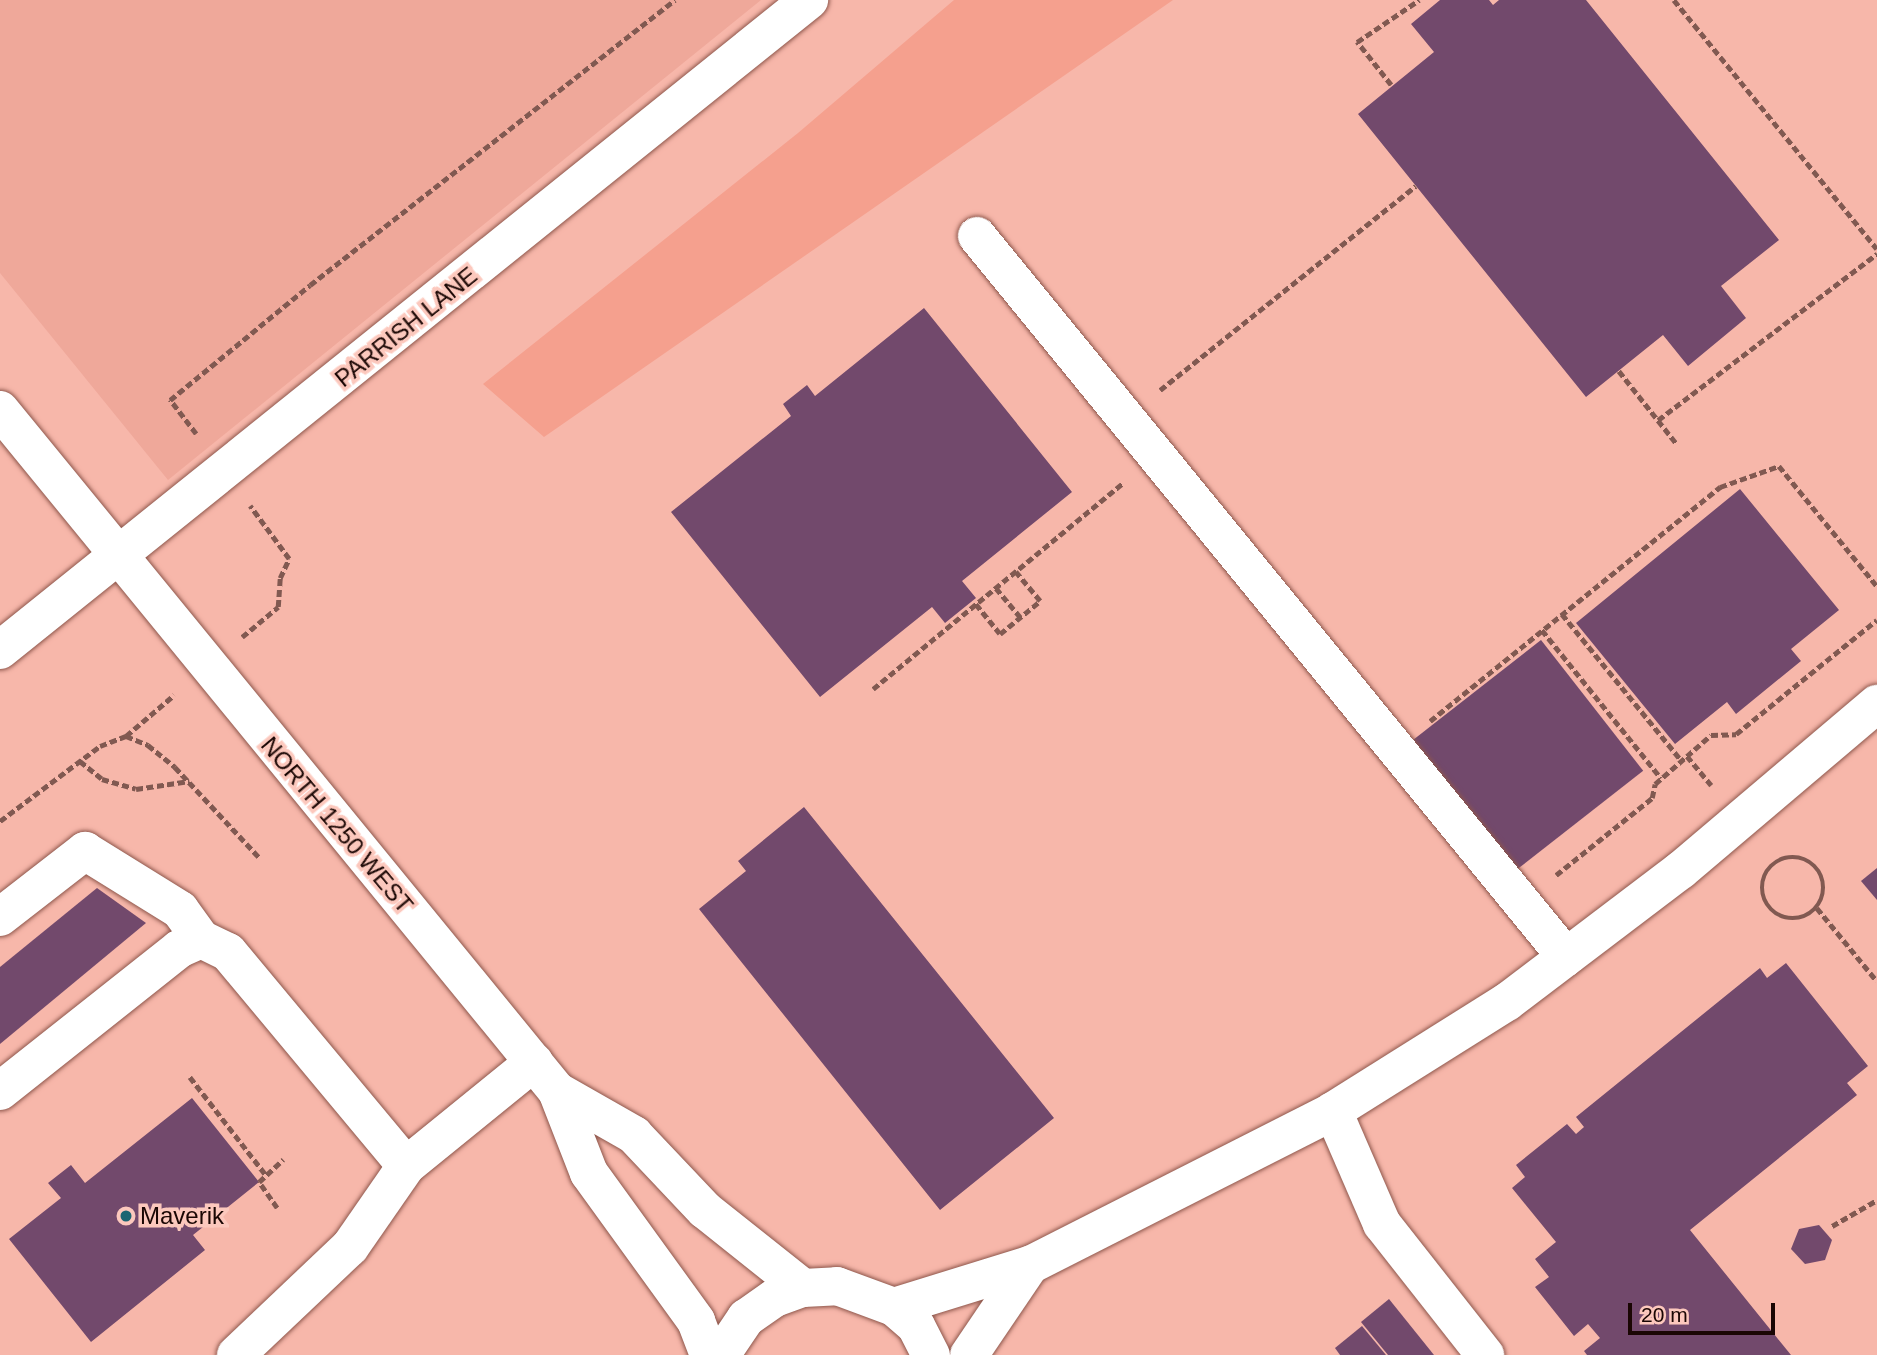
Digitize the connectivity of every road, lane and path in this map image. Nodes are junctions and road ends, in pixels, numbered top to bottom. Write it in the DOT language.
graph roads {
  1 [pos="675,0"];
  2 [pos="809,0"];
  3 [pos="1419,0"];
  4 [pos="1674,0"];
  5 [pos="1391,85"];
  6 [pos="1416,186"];
  7 [pos="977,236"];
  8 [pos="1877,252"];
  9 [pos="1619,371"];
  10 [pos="178,409"];
  11 [pos="0,410"];
  12 [pos="1124,419"];
  13 [pos="1658,420"];
  14 [pos="1676,443"];
  15 [pos="1117,472"];
  16 [pos="279,546"];
  17 [pos="117,558"];
  18 [pos="1016,572"];
  19 [pos="1877,586"];
  20 [pos="996,587"];
  21 [pos="976,604"];
  22 [pos="1562,614"];
  23 [pos="267,616"];
  24 [pos="1020,617"];
  25 [pos="1877,620"];
  26 [pos="1542,630"];
  27 [pos="0,650"];
  28 [pos="873,689"];
  29 [pos="1877,704"];
  30 [pos="139,724"];
  31 [pos="1425,724"];
  32 [pos="126,736"];
  33 [pos="1687,756"];
  34 [pos="80,761"];
  35 [pos="1681,761"];
  36 [pos="1661,778"];
  37 [pos="189,781"];
  38 [pos="1718,794"];
  39 [pos="0,821"];
  40 [pos="259,857"];
  41 [pos="1549,880"];
  42 [pos="1816,908"];
  43 [pos="0,917"];
  44 [pos="201,939"];
  45 [pos="1566,957"];
  46 [pos="1877,981"];
  47 [pos="190,1077"];
  48 [pos="546,1077"];
  49 [pos="0,1091"];
  50 [pos="1332,1111"];
  51 [pos="283,1160"];
  52 [pos="406,1167"];
  53 [pos="266,1175"];
  54 [pos="1877,1200"];
  55 [pos="277,1208"];
  56 [pos="1832,1226"];
  57 [pos="1030,1265"];
  58 [pos="803,1288"];
  59 [pos="894,1307"];
  60 [pos="236,1355"];
  61 [pos="709,1355"];
  62 [pos="721,1355"];
  63 [pos="931,1355"];
  64 [pos="969,1355"];
  65 [pos="1485,1355"];
  1 -- 10 [label="path"];
  2 -- 17 [label="street, PARRISH LANE"];
  3 -- 5 [label="path"];
  4 -- 8 [label="path"];
  6 -- 12 [label="path"];
  7 -- 12 [label="street"];
  8 -- 13 [label="path"];
  9 -- 13 [label="path"];
  11 -- 17 [label="street, NORTH 1250 WEST"];
  12 -- 45 [label="street"];
  13 -- 14 [label="path"];
  15 -- 18 [label="path"];
  16 -- 23 [label="path"];
  17 -- 27 [label="street, PARRISH LANE"];
  17 -- 48 [label="street, NORTH 1250 WEST"];
  18 -- 20 [label="path"];
  18 -- 24 [label="path"];
  19 -- 22 [label="path"];
  20 -- 21 [label="path"];
  20 -- 24 [label="path"];
  21 -- 24 [label="path"];
  21 -- 28 [label="path"];
  22 -- 26 [label="path"];
  22 -- 35 [label="path"];
  25 -- 33 [label="path"];
  26 -- 31 [label="path"];
  26 -- 36 [label="path"];
  29 -- 45 [label="street"];
  30 -- 32 [label="path"];
  32 -- 34 [label="path"];
  32 -- 37 [label="path"];
  33 -- 35 [label="path"];
  33 -- 38 [label="path"];
  34 -- 37 [label="path"];
  34 -- 39 [label="path"];
  35 -- 36 [label="path"];
  36 -- 41 [label="path"];
  37 -- 40 [label="path"];
  42 -- 42 [label="path"];
  42 -- 46 [label="path"];
  43 -- 44 [label="street"];
  44 -- 49 [label="street"];
  44 -- 52 [label="street"];
  45 -- 50 [label="street"];
  47 -- 53 [label="path"];
  48 -- 52 [label="street"];
  48 -- 58 [label="street, NORTH 1250 WEST"];
  48 -- 61 [label="street, NORTH 1250 WEST"];
  50 -- 57 [label="street"];
  50 -- 65 [label="street"];
  51 -- 53 [label="path"];
  52 -- 60 [label="street"];
  53 -- 55 [label="path"];
  54 -- 56 [label="path"];
  57 -- 59 [label="street"];
  57 -- 64 [label="street"];
  58 -- 59 [label="street"];
  58 -- 62 [label="street"];
  59 -- 63 [label="street"];
}
